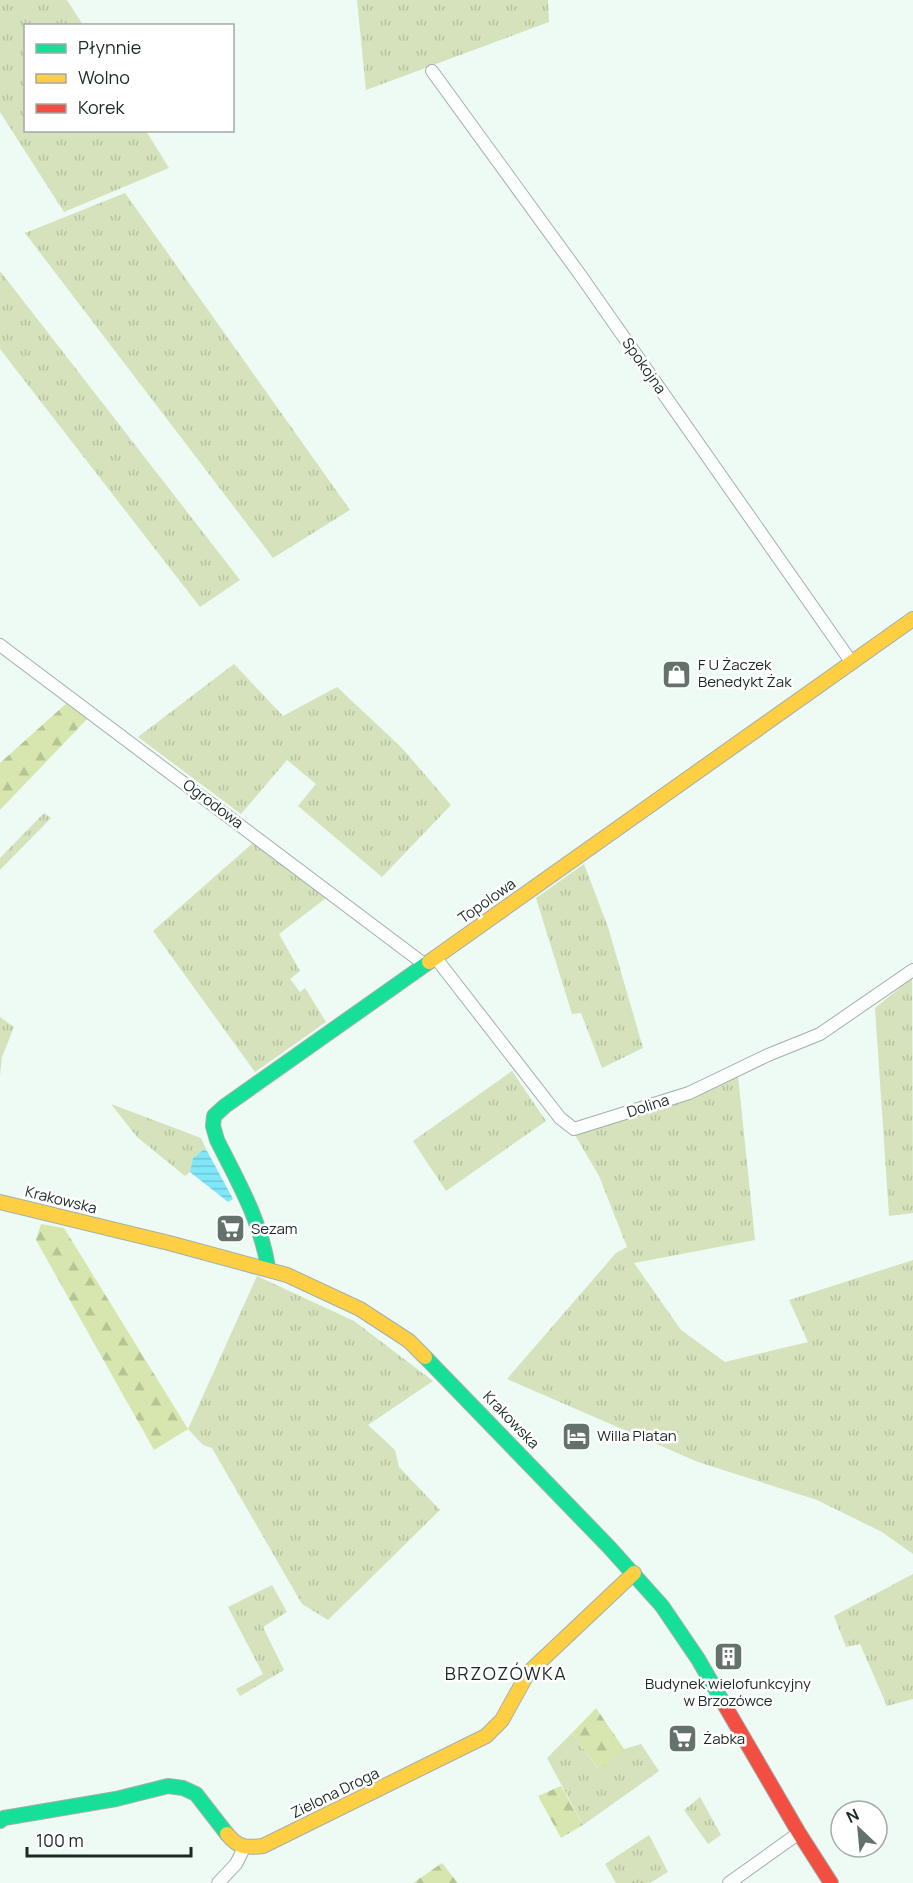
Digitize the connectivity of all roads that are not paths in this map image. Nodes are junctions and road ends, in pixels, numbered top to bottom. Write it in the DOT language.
graph roads {
  1 [pos="432,71"];
  2 [pos="913,619"];
  3 [pos="0,645"];
  4 [pos="852,663"];
  5 [pos="430,960"];
  6 [pos="913,970"];
  7 [pos="0,1202"];
  8 [pos="268,1268"];
  9 [pos="634,1573"];
  10 [pos="0,1821"];
  11 [pos="799,1833"];
  12 [pos="244,1848"];
  13 [pos="218,1883"];
  14 [pos="729,1883"];
  15 [pos="831,1883"];
  1 -- 4 [label="street, Spokojna"];
  2 -- 4 [label="street, Topolowa"];
  3 -- 5 [label="street, Ogrodowa"];
  4 -- 5 [label="street, Topolowa"];
  5 -- 6 [label="street, Dolina"];
  5 -- 8 [label="street, Topolowa"];
  7 -- 8 [label="street, Krakowska"];
  8 -- 9 [label="street, Krakowska"];
  9 -- 11 [label="street, Krakowska"];
  9 -- 12 [label="street, Zielona Droga"];
  10 -- 12 [label="street"];
  11 -- 14 [label="street"];
  11 -- 15 [label="street, Krakowska"];
  12 -- 13 [label="street"];
}
